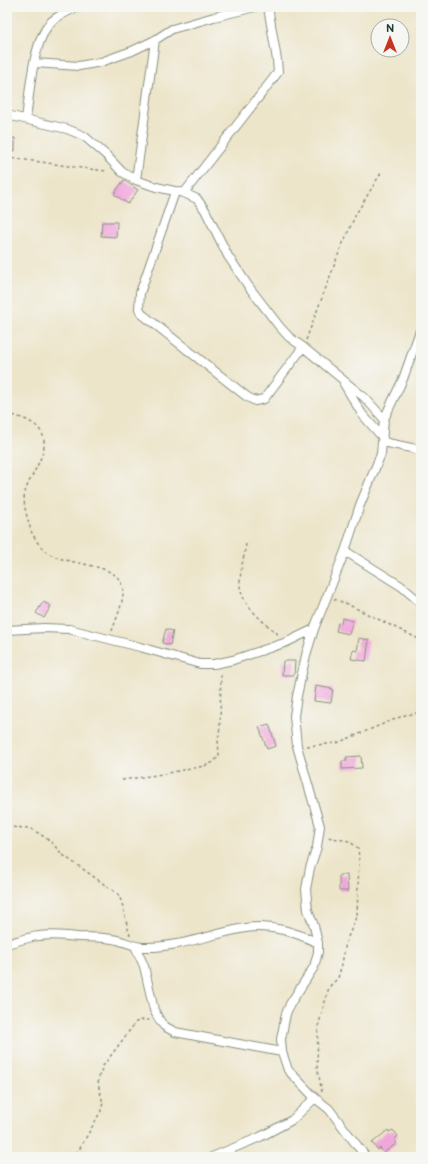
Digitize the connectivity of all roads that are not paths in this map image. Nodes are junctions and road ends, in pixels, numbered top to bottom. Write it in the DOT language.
graph roads {
  1 [pos="76,7"];
  2 [pos="255,7"];
  3 [pos="268,7"];
  4 [pos="155,40"];
  5 [pos="34,63"];
  6 [pos="7,115"];
  7 [pos="26,119"];
  8 [pos="136,180"];
  9 [pos="174,192"];
  10 [pos="184,193"];
  11 [pos="421,328"];
  12 [pos="303,347"];
  13 [pos="341,379"];
  14 [pos="384,419"];
  15 [pos="383,440"];
  16 [pos="421,450"];
  17 [pos="345,551"];
  18 [pos="421,603"];
  19 [pos="314,629"];
  20 [pos="7,630"];
  21 [pos="318,943"];
  22 [pos="7,944"];
  23 [pos="135,946"];
  24 [pos="282,1052"];
  25 [pos="315,1098"];
  26 [pos="212,1157"];
  27 [pos="366,1157"];
  1 -- 5 [label="street"];
  2 -- 4 [label="street"];
  3 -- 10 [label="street"];
  4 -- 5 [label="street"];
  4 -- 8 [label="street"];
  5 -- 7 [label="street"];
  6 -- 7 [label="street"];
  7 -- 8 [label="street"];
  8 -- 9 [label="street"];
  9 -- 10 [label="street"];
  9 -- 12 [label="street"];
  10 -- 12 [label="street"];
  11 -- 14 [label="street"];
  12 -- 13 [label="street"];
  13 -- 14 [label="street"];
  13 -- 15 [label="street"];
  14 -- 15 [label="street"];
  15 -- 16 [label="street"];
  15 -- 17 [label="street"];
  17 -- 18 [label="street"];
  17 -- 19 [label="street"];
  19 -- 20 [label="street"];
  19 -- 21 [label="street"];
  21 -- 23 [label="street"];
  21 -- 24 [label="street"];
  22 -- 23 [label="street"];
  23 -- 24 [label="street"];
  24 -- 25 [label="street"];
  25 -- 26 [label="street"];
  25 -- 27 [label="street"];
}
